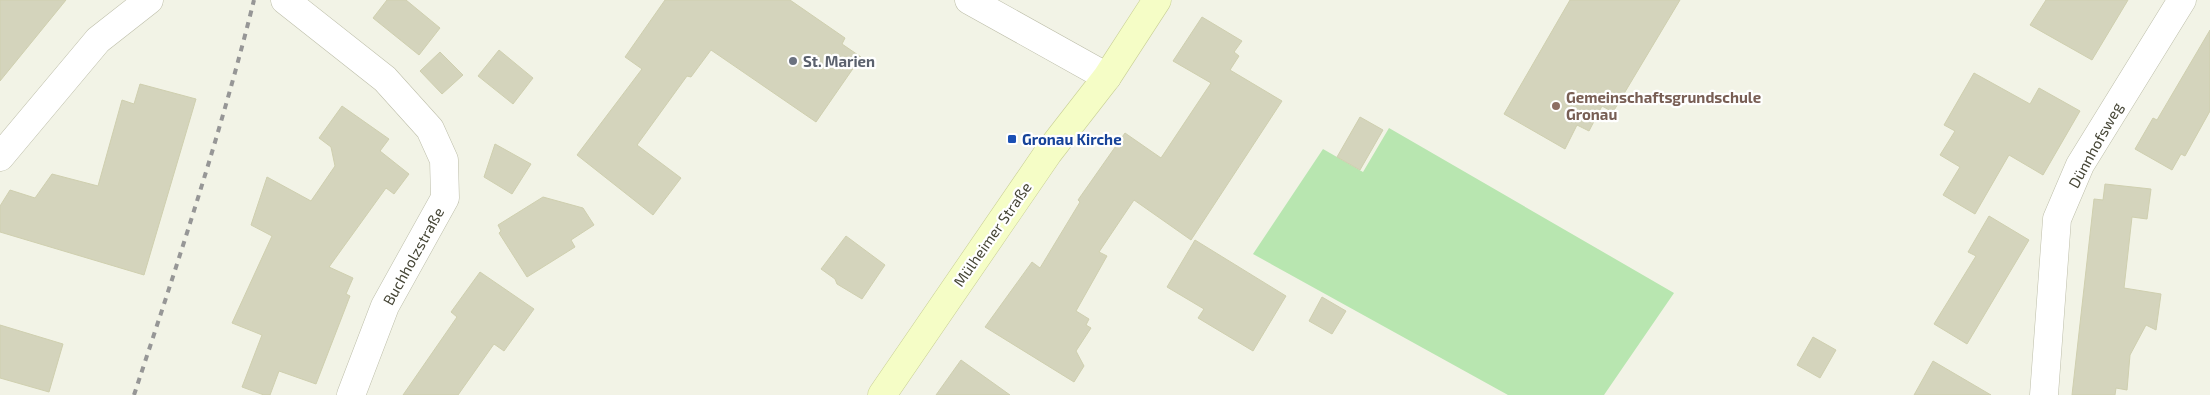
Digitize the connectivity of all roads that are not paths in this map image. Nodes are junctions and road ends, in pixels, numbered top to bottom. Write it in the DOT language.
graph roads {
  1 [pos="149,0"];
  2 [pos="285,0"];
  3 [pos="969,0"];
  4 [pos="1157,0"];
  5 [pos="2182,0"];
  6 [pos="1107,77"];
  7 [pos="0,157"];
  8 [pos="351,395"];
  9 [pos="882,395"];
  10 [pos="2044,395"];
  1 -- 7 [label="street"];
  2 -- 8 [label="street, Buchholzstraße"];
  3 -- 6 [label="street"];
  4 -- 6 [label="main road, Mülheimer Straße"];
  5 -- 10 [label="street, Dünnhofsweg"];
  6 -- 9 [label="main road, Mülheimer Straße"];
}
